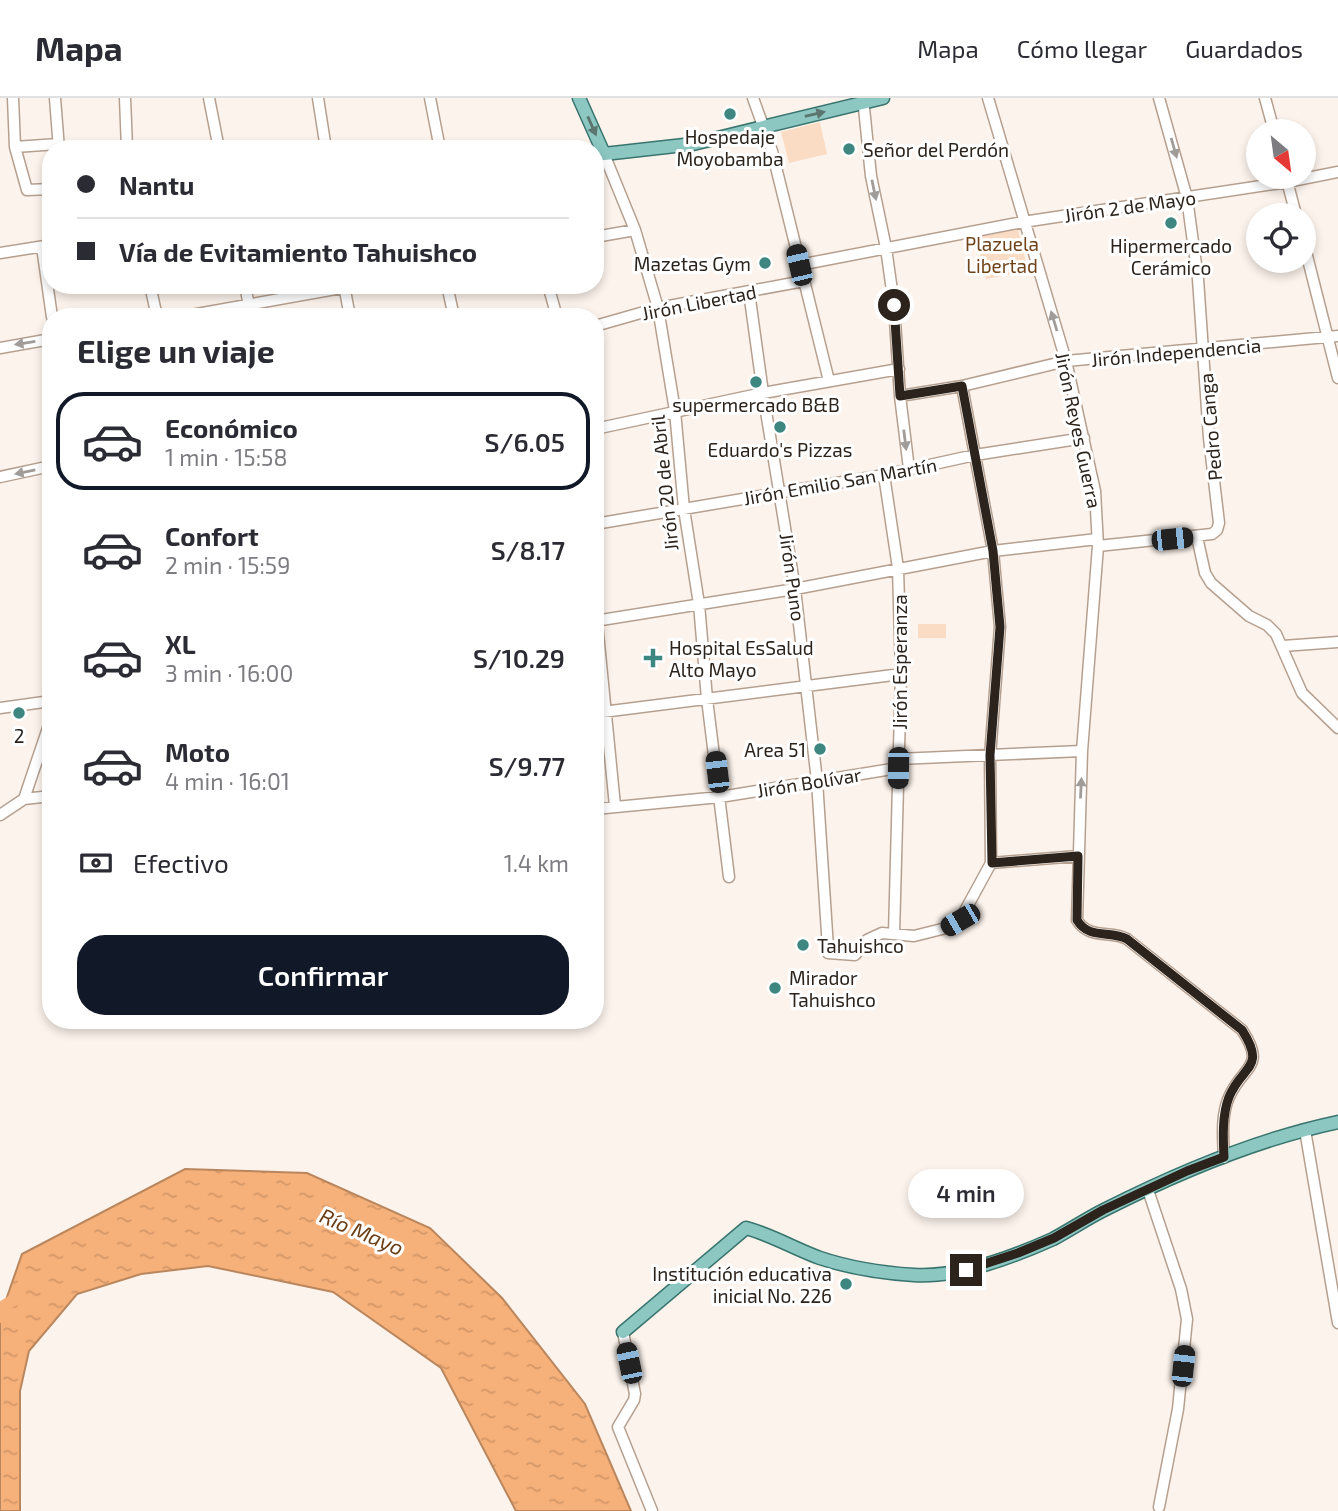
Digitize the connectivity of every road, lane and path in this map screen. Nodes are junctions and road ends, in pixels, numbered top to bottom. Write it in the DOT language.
graph roads {
  1 [pos="13,98"];
  2 [pos="55,98"];
  3 [pos="127,98"];
  4 [pos="209,98"];
  5 [pos="318,98"];
  6 [pos="430,98"];
  7 [pos="579,98"];
  8 [pos="754,98"];
  9 [pos="883,98"];
  10 [pos="988,98"];
  11 [pos="1159,98"];
  12 [pos="1265,98"];
  13 [pos="863,100"];
  14 [pos="1270,119"];
  15 [pos="763,127"];
  16 [pos="58,140"];
  17 [pos="127,140"];
  18 [pos="217,140"];
  19 [pos="325,140"];
  20 [pos="438,140"];
  21 [pos="595,140"];
  22 [pos="15,146"];
  23 [pos="42,146"];
  24 [pos="604,154"];
  25 [pos="604,163"];
  26 [pos="1338,172"];
  27 [pos="1316,175"];
  28 [pos="1246,187"];
  29 [pos="42,189"];
  30 [pos="1187,198"];
  31 [pos="1023,222"];
  32 [pos="635,230"];
  33 [pos="604,235"];
  34 [pos="42,247"];
  35 [pos="887,248"];
  36 [pos="0,253"];
  37 [pos="799,265"];
  38 [pos="1313,273"];
  39 [pos="804,281"];
  40 [pos="749,292"];
  41 [pos="247,294"];
  42 [pos="305,294"];
  43 [pos="249,304"];
  44 [pos="228,308"];
  45 [pos="250,308"];
  46 [pos="658,308"];
  47 [pos="604,323"];
  48 [pos="1333,337"];
  49 [pos="42,341"];
  50 [pos="0,348"];
  51 [pos="1203,349"];
  52 [pos="1066,361"];
  53 [pos="898,369"];
  54 [pos="1338,378"];
  55 [pos="829,381"];
  56 [pos="968,385"];
  57 [pos="763,393"];
  58 [pos="900,396"];
  59 [pos="676,411"];
  60 [pos="604,427"];
  61 [pos="1084,438"];
  62 [pos="975,455"];
  63 [pos="42,468"];
  64 [pos="909,470"];
  65 [pos="884,475"];
  66 [pos="0,477"];
  67 [pos="781,492"];
  68 [pos="684,509"];
  69 [pos="604,522"];
  70 [pos="1197,537"];
  71 [pos="1097,543"];
  72 [pos="993,551"];
  73 [pos="898,568"];
  74 [pos="795,589"];
  75 [pos="699,604"];
  76 [pos="604,619"];
  77 [pos="1338,642"];
  78 [pos="1283,646"];
  79 [pos="901,674"];
  80 [pos="806,684"];
  81 [pos="707,699"];
  82 [pos="42,702"];
  83 [pos="0,708"];
  84 [pos="604,712"];
  85 [pos="1338,728"];
  86 [pos="604,737"];
  87 [pos="42,746"];
  88 [pos="1082,751"];
  89 [pos="990,755"];
  90 [pos="898,764"];
  91 [pos="817,781"];
  92 [pos="42,797"];
  93 [pos="720,797"];
  94 [pos="24,799"];
  95 [pos="615,806"];
  96 [pos="604,808"];
  97 [pos="0,815"];
  98 [pos="1078,856"];
  99 [pos="992,863"];
  100 [pos="729,877"];
  101 [pos="894,934"];
  102 [pos="1338,1122"];
  103 [pos="1305,1130"];
  104 [pos="1224,1157"];
  105 [pos="1147,1190"];
  106 [pos="1338,1323"];
  107 [pos="623,1332"];
  108 [pos="1159,1507"];
  109 [pos="652,1511"];
  1 -- 22 [label="street"];
  2 -- 16 [label="street"];
  3 -- 17 [label="street"];
  4 -- 18 [label="street"];
  5 -- 19 [label="street"];
  6 -- 20 [label="street"];
  7 -- 21 [label="main road, Jirón 20 de Abril, one-way"];
  8 -- 15 [label="street"];
  9 -- 13 [label="main road"];
  10 -- 31 [label="street, Jirón Reyes Guerra"];
  11 -- 30 [label="street, Pedro Canga, one-way"];
  12 -- 14 [label="street"];
  15 -- 13 [label="main road, one-way"];
  13 -- 35 [label="street, one-way"];
  15 -- 24 [label="main road"];
  15 -- 37 [label="street"];
  22 -- 23 [label="street"];
  22 -- 29 [label="street"];
  25 -- 32 [label="street, Jirón 20 de Abril"];
  26 -- 27 [label="street, Jirón 2 de Mayo"];
  28 -- 30 [label="street, Jirón 2 de Mayo"];
  30 -- 31 [label="street, Jirón 2 de Mayo"];
  30 -- 51 [label="street, Pedro Canga"];
  31 -- 35 [label="street, Jirón 2 de Mayo"];
  52 -- 31 [label="street, Jirón Reyes Guerra, one-way"];
  32 -- 33 [label="street"];
  32 -- 46 [label="street, Jirón 20 de Abril"];
  34 -- 36 [label="street"];
  35 -- 37 [label="street, Jirón 2 de Mayo"];
  35 -- 53 [label="street"];
  37 -- 39 [label="street"];
  38 -- 48 [label="street"];
  39 -- 40 [label="street, Jirón Libertad"];
  39 -- 55 [label="street"];
  40 -- 46 [label="street, Jirón Libertad"];
  40 -- 57 [label="street, Jirón Puno"];
  41 -- 43 [label="street"];
  42 -- 43 [label="street"];
  43 -- 44 [label="street"];
  43 -- 45 [label="street"];
  46 -- 47 [label="street, Jirón Libertad"];
  46 -- 59 [label="street, Jirón 20 de Abril"];
  48 -- 51 [label="street, Jirón Independencia"];
  48 -- 54 [label="street"];
  49 -- 50 [label="street, one-way"];
  51 -- 52 [label="street, Jirón Independencia"];
  51 -- 70 [label="street, Pedro Canga"];
  52 -- 56 [label="street, Jirón Independencia"];
  52 -- 61 [label="street, Jirón Reyes Guerra"];
  53 -- 55 [label="street"];
  53 -- 58 [label="street"];
  55 -- 57 [label="street"];
  56 -- 58 [label="street, Jirón Independencia"];
  56 -- 62 [label="street"];
  57 -- 59 [label="street"];
  57 -- 67 [label="street, Jirón Puno"];
  58 -- 64 [label="street, one-way"];
  59 -- 60 [label="street"];
  59 -- 68 [label="street, Jirón 20 de Abril"];
  61 -- 62 [label="street, Jirón Emilio San Martín"];
  61 -- 71 [label="street, Jirón Reyes Guerra"];
  62 -- 64 [label="street, Jirón Emilio San Martín"];
  62 -- 72 [label="street"];
  63 -- 66 [label="street, one-way"];
  64 -- 65 [label="street, Jirón Emilio San Martín"];
  65 -- 67 [label="street, Jirón Emilio San Martín"];
  65 -- 73 [label="street, Jirón Esperanza"];
  67 -- 68 [label="street, Jirón Emilio San Martín"];
  67 -- 74 [label="street, Jirón Puno"];
  68 -- 69 [label="street, Jirón Emilio San Martín"];
  68 -- 75 [label="street, Jirón 20 de Abril"];
  70 -- 71 [label="street"];
  70 -- 78 [label="street"];
  71 -- 72 [label="street"];
  71 -- 88 [label="street, Jirón Reyes Guerra"];
  72 -- 73 [label="street"];
  72 -- 89 [label="street"];
  73 -- 74 [label="street"];
  73 -- 79 [label="street, Jirón Esperanza"];
  74 -- 75 [label="street"];
  74 -- 80 [label="street, Jirón Puno"];
  75 -- 76 [label="street"];
  75 -- 81 [label="street, Jirón 20 de Abril"];
  77 -- 78 [label="street"];
  78 -- 85 [label="street"];
  79 -- 80 [label="street"];
  79 -- 90 [label="street, Jirón Esperanza"];
  80 -- 81 [label="street"];
  80 -- 91 [label="street, Jirón Puno"];
  81 -- 84 [label="street"];
  81 -- 93 [label="street, Jirón 20 de Abril"];
  82 -- 83 [label="street"];
  86 -- 95 [label="street"];
  87 -- 94 [label="street"];
  88 -- 89 [label="street, Jirón Bolívar"];
  98 -- 88 [label="street, Jirón Reyes Guerra, one-way"];
  89 -- 90 [label="street, Jirón Bolívar"];
  89 -- 99 [label="street"];
  90 -- 91 [label="street, Jirón Bolívar"];
  90 -- 101 [label="street, Jirón Esperanza"];
  91 -- 93 [label="street, Jirón Bolívar"];
  91 -- 101 [label="street, Jirón Puno"];
  92 -- 94 [label="street"];
  93 -- 95 [label="street, Jirón Bolívar"];
  93 -- 100 [label="street, Jirón 20 de Abril"];
  94 -- 97 [label="street"];
  95 -- 96 [label="street, Jirón Bolívar"];
  98 -- 99 [label="street"];
  98 -- 104 [label="street, Jirón Reyes Guerra"];
  99 -- 101 [label="street"];
  102 -- 103 [label="main road"];
  103 -- 104 [label="main road"];
  103 -- 106 [label="street"];
  104 -- 105 [label="main road"];
  105 -- 107 [label="main road"];
  105 -- 108 [label="street"];
  107 -- 109 [label="street"];
}
